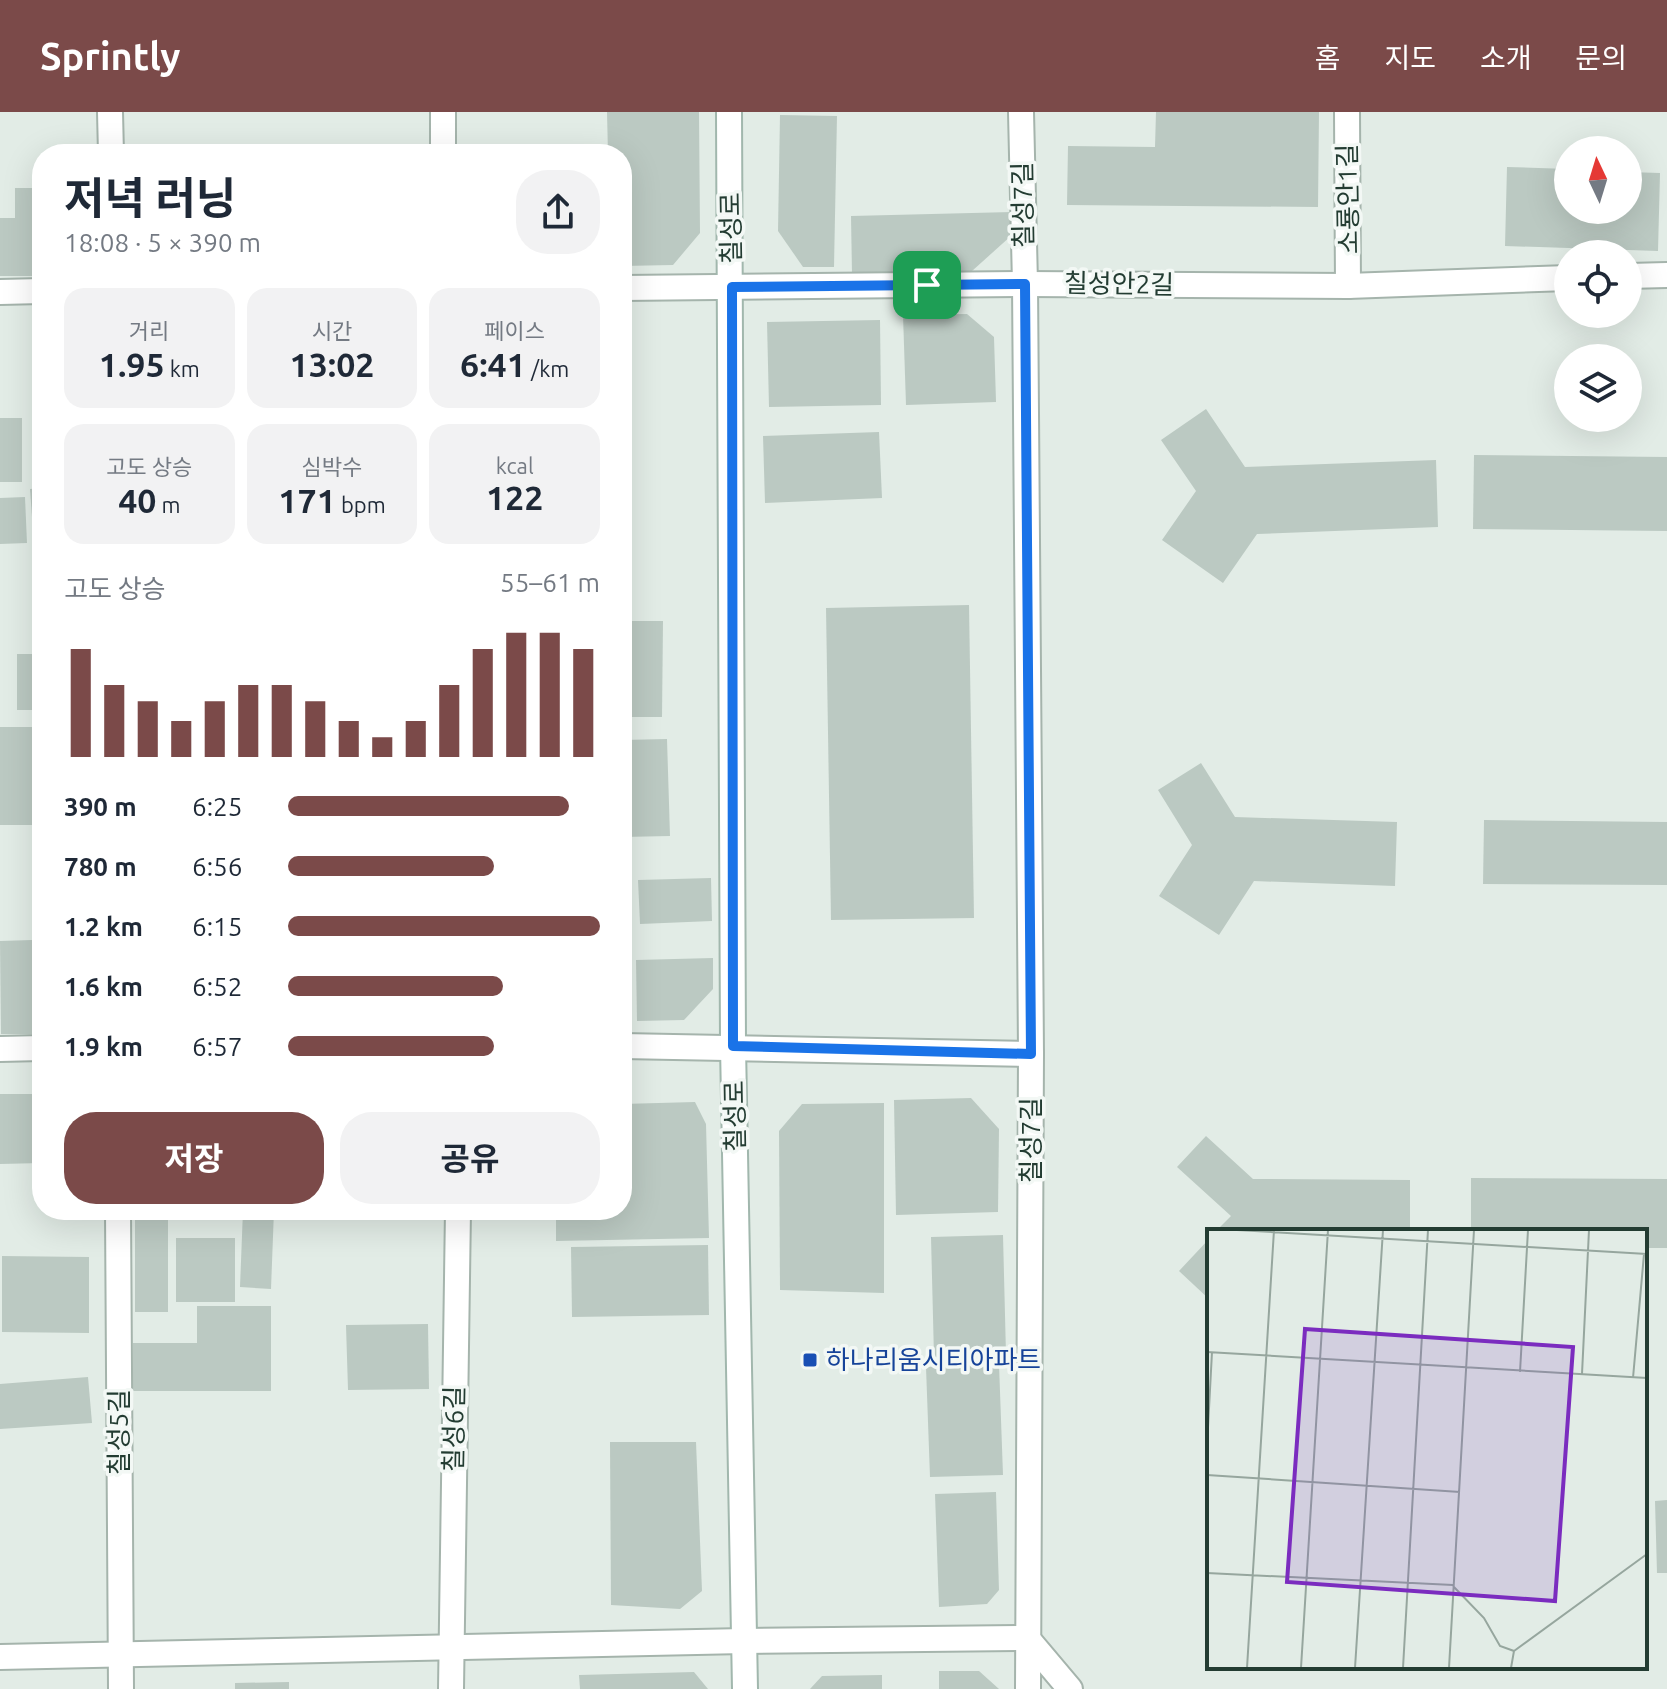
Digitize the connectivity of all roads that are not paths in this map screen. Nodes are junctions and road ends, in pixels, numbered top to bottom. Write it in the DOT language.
graph roads {
  1 [pos="110,112"];
  2 [pos="443,112"];
  3 [pos="729,112"];
  4 [pos="1021,112"];
  5 [pos="1347,112"];
  6 [pos="111,144"];
  7 [pos="443,144"];
  8 [pos="1667,275"];
  9 [pos="1642,276"];
  10 [pos="1554,279"];
  11 [pos="1025,284"];
  12 [pos="1348,286"];
  13 [pos="732,287"];
  14 [pos="632,288"];
  15 [pos="32,291"];
  16 [pos="0,292"];
  17 [pos="632,1046"];
  18 [pos="733,1046"];
  19 [pos="32,1048"];
  20 [pos="0,1049"];
  21 [pos="1031,1054"];
  22 [pos="118,1220"];
  23 [pos="458,1220"];
  24 [pos="1027,1638"];
  25 [pos="744,1641"];
  26 [pos="450,1647"];
  27 [pos="121,1654"];
  28 [pos="0,1657"];
  29 [pos="121,1689"];
  30 [pos="451,1689"];
  31 [pos="745,1689"];
  32 [pos="1028,1689"];
  33 [pos="1070,1689"];
  1 -- 6 [label="street"];
  2 -- 7 [label="street"];
  3 -- 13 [label="street, 칠성로"];
  4 -- 11 [label="street, 칠성7길"];
  5 -- 12 [label="street, 소룡안1길"];
  8 -- 9 [label="street"];
  10 -- 12 [label="street, 칠성안2길"];
  11 -- 12 [label="street, 칠성안2길"];
  11 -- 13 [label="street, 칠성안2길"];
  11 -- 21 [label="street, 칠성7길"];
  13 -- 14 [label="street, 칠성안2길"];
  13 -- 18 [label="street, 칠성로"];
  15 -- 16 [label="street"];
  17 -- 18 [label="street"];
  18 -- 21 [label="street"];
  18 -- 25 [label="street, 칠성로"];
  19 -- 20 [label="street"];
  21 -- 24 [label="street, 칠성7길"];
  22 -- 27 [label="street, 칠성5길"];
  23 -- 26 [label="street, 칠성6길"];
  24 -- 25 [label="street"];
  24 -- 32 [label="street, 칠성7길"];
  24 -- 33 [label="street"];
  25 -- 26 [label="street"];
  25 -- 31 [label="street, 칠성로"];
  26 -- 27 [label="street"];
  26 -- 30 [label="street, 칠성6길"];
  27 -- 28 [label="street"];
  27 -- 29 [label="street, 칠성5길"];
}
